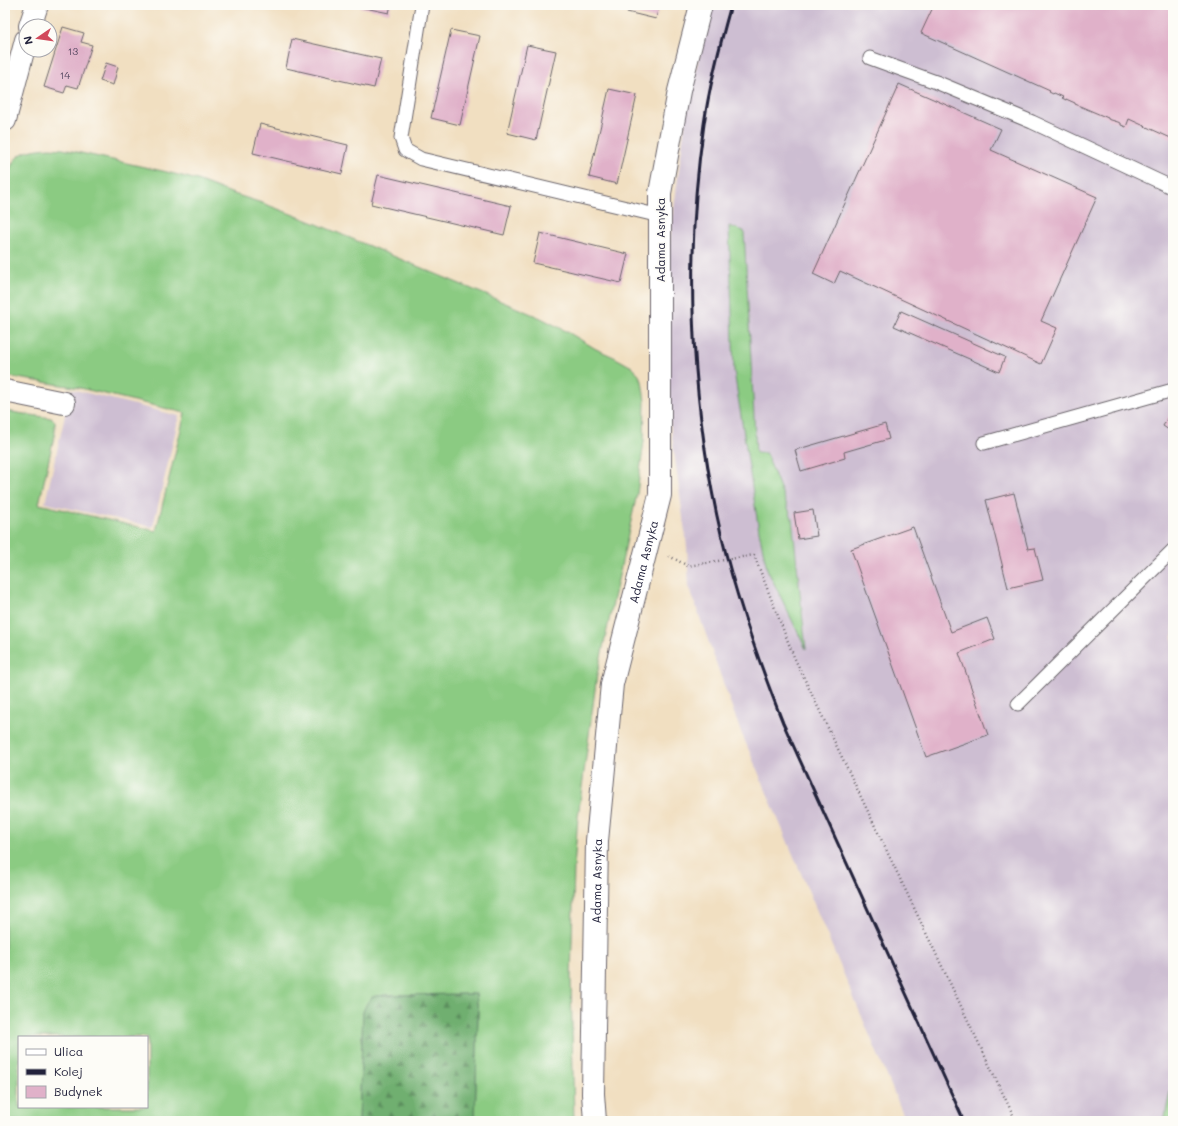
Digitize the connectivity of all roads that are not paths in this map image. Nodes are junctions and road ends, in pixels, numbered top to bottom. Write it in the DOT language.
graph roads {
  1 [pos="37,5"];
  2 [pos="422,5"];
  3 [pos="702,5"];
  4 [pos="33,18"];
  5 [pos="21,58"];
  6 [pos="870,58"];
  7 [pos="5,120"];
  8 [pos="1173,186"];
  9 [pos="660,216"];
  10 [pos="1173,390"];
  11 [pos="5,391"];
  12 [pos="64,403"];
  13 [pos="984,443"];
  14 [pos="1173,550"];
  15 [pos="1018,704"];
  16 [pos="595,1121"];
  1 -- 4 [label="street"];
  2 -- 9 [label="lane"];
  3 -- 9 [label="street, Adama Asnyka"];
  5 -- 7 [label="street"];
  6 -- 8 [label="lane"];
  9 -- 16 [label="street, Adama Asnyka"];
  10 -- 13 [label="lane"];
  11 -- 12 [label="street"];
  14 -- 15 [label="lane"];
}
